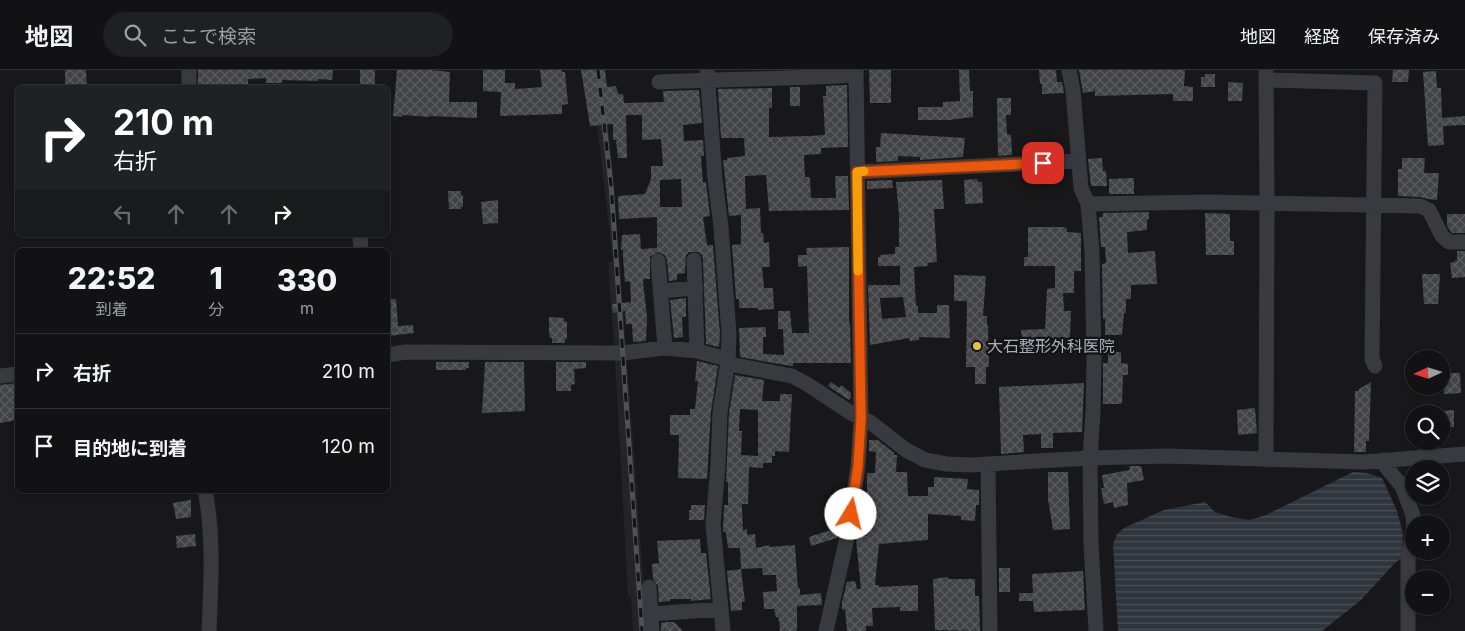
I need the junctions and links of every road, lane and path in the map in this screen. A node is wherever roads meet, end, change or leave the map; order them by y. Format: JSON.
{"nodes":[{"id":1,"x":189,"y":70,"type":"edge"},
{"id":2,"x":1068,"y":70,"type":"edge"},
{"id":3,"x":856,"y":72,"type":"edge"},
{"id":4,"x":708,"y":75,"type":"edge"},
{"id":5,"x":1266,"y":75,"type":"edge"},
{"id":6,"x":659,"y":82,"type":"dead end"},
{"id":7,"x":189,"y":85,"type":"edge"},
{"id":8,"x":1078,"y":161,"type":"junction"},
{"id":9,"x":857,"y":172,"type":"junction"},
{"id":10,"x":1088,"y":204,"type":"junction"},
{"id":11,"x":1267,"y":204,"type":"junction"},
{"id":12,"x":1375,"y":205,"type":"junction"},
{"id":13,"x":1465,"y":242,"type":"edge"},
{"id":14,"x":694,"y":260,"type":"dead end"},
{"id":15,"x":658,"y":261,"type":"dead end"},
{"id":16,"x":696,"y":288,"type":"junction"},
{"id":17,"x":660,"y":291,"type":"junction"},
{"id":18,"x":665,"y":348,"type":"junction"},
{"id":19,"x":697,"y":352,"type":"junction"},
{"id":20,"x":390,"y":355,"type":"edge"},
{"id":21,"x":728,"y":361,"type":"junction"},
{"id":22,"x":1375,"y":366,"type":"dead end"},
{"id":23,"x":15,"y":374,"type":"edge"},
{"id":24,"x":0,"y":376,"type":"edge"},
{"id":25,"x":861,"y":418,"type":"junction"},
{"id":26,"x":1465,"y":454,"type":"edge"},
{"id":27,"x":1090,"y":458,"type":"junction"},
{"id":28,"x":1266,"y":460,"type":"junction"},
{"id":29,"x":1384,"y":460,"type":"junction"},
{"id":30,"x":988,"y":464,"type":"junction"},
{"id":31,"x":206,"y":493,"type":"edge"},
{"id":32,"x":649,"y":587,"type":"dead end"},
{"id":33,"x":721,"y":609,"type":"junction"},
{"id":34,"x":651,"y":614,"type":"junction"},
{"id":35,"x":209,"y":631,"type":"edge"},
{"id":36,"x":652,"y":631,"type":"edge"},
{"id":37,"x":723,"y":631,"type":"edge"},
{"id":38,"x":826,"y":631,"type":"edge"},
{"id":39,"x":990,"y":631,"type":"edge"},
{"id":40,"x":1096,"y":631,"type":"edge"},
{"id":41,"x":1408,"y":631,"type":"edge"}],
"edges":[{"from":1,"to":7,"type":"street"},
{"from":2,"to":8,"type":"street"},
{"from":3,"to":4,"type":"street"},
{"from":3,"to":9,"type":"street"},
{"from":4,"to":6,"type":"street"},
{"from":4,"to":21,"type":"street"},
{"from":5,"to":11,"type":"street"},
{"from":5,"to":12,"type":"street"},
{"from":8,"to":9,"type":"street"},
{"from":8,"to":10,"type":"street"},
{"from":9,"to":25,"type":"street"},
{"from":10,"to":11,"type":"street"},
{"from":10,"to":27,"type":"street"},
{"from":11,"to":12,"type":"street"},
{"from":11,"to":28,"type":"street"},
{"from":12,"to":13,"type":"street"},
{"from":12,"to":22,"type":"street"},
{"from":14,"to":16,"type":"street"},
{"from":15,"to":17,"type":"street"},
{"from":16,"to":17,"type":"street"},
{"from":16,"to":19,"type":"street"},
{"from":17,"to":18,"type":"street"},
{"from":18,"to":19,"type":"street"},
{"from":18,"to":20,"type":"street"},
{"from":19,"to":21,"type":"street"},
{"from":21,"to":25,"type":"street"},
{"from":21,"to":33,"type":"street"},
{"from":23,"to":24,"type":"street"},
{"from":25,"to":30,"type":"street"},
{"from":25,"to":38,"type":"street"},
{"from":26,"to":29,"type":"street"},
{"from":27,"to":28,"type":"street"},
{"from":27,"to":30,"type":"street"},
{"from":27,"to":40,"type":"street"},
{"from":28,"to":29,"type":"street"},
{"from":29,"to":41,"type":"street"},
{"from":30,"to":39,"type":"street"},
{"from":31,"to":35,"type":"street"},
{"from":32,"to":34,"type":"street"},
{"from":33,"to":34,"type":"street"},
{"from":33,"to":37,"type":"street"},
{"from":34,"to":36,"type":"street"}]}
